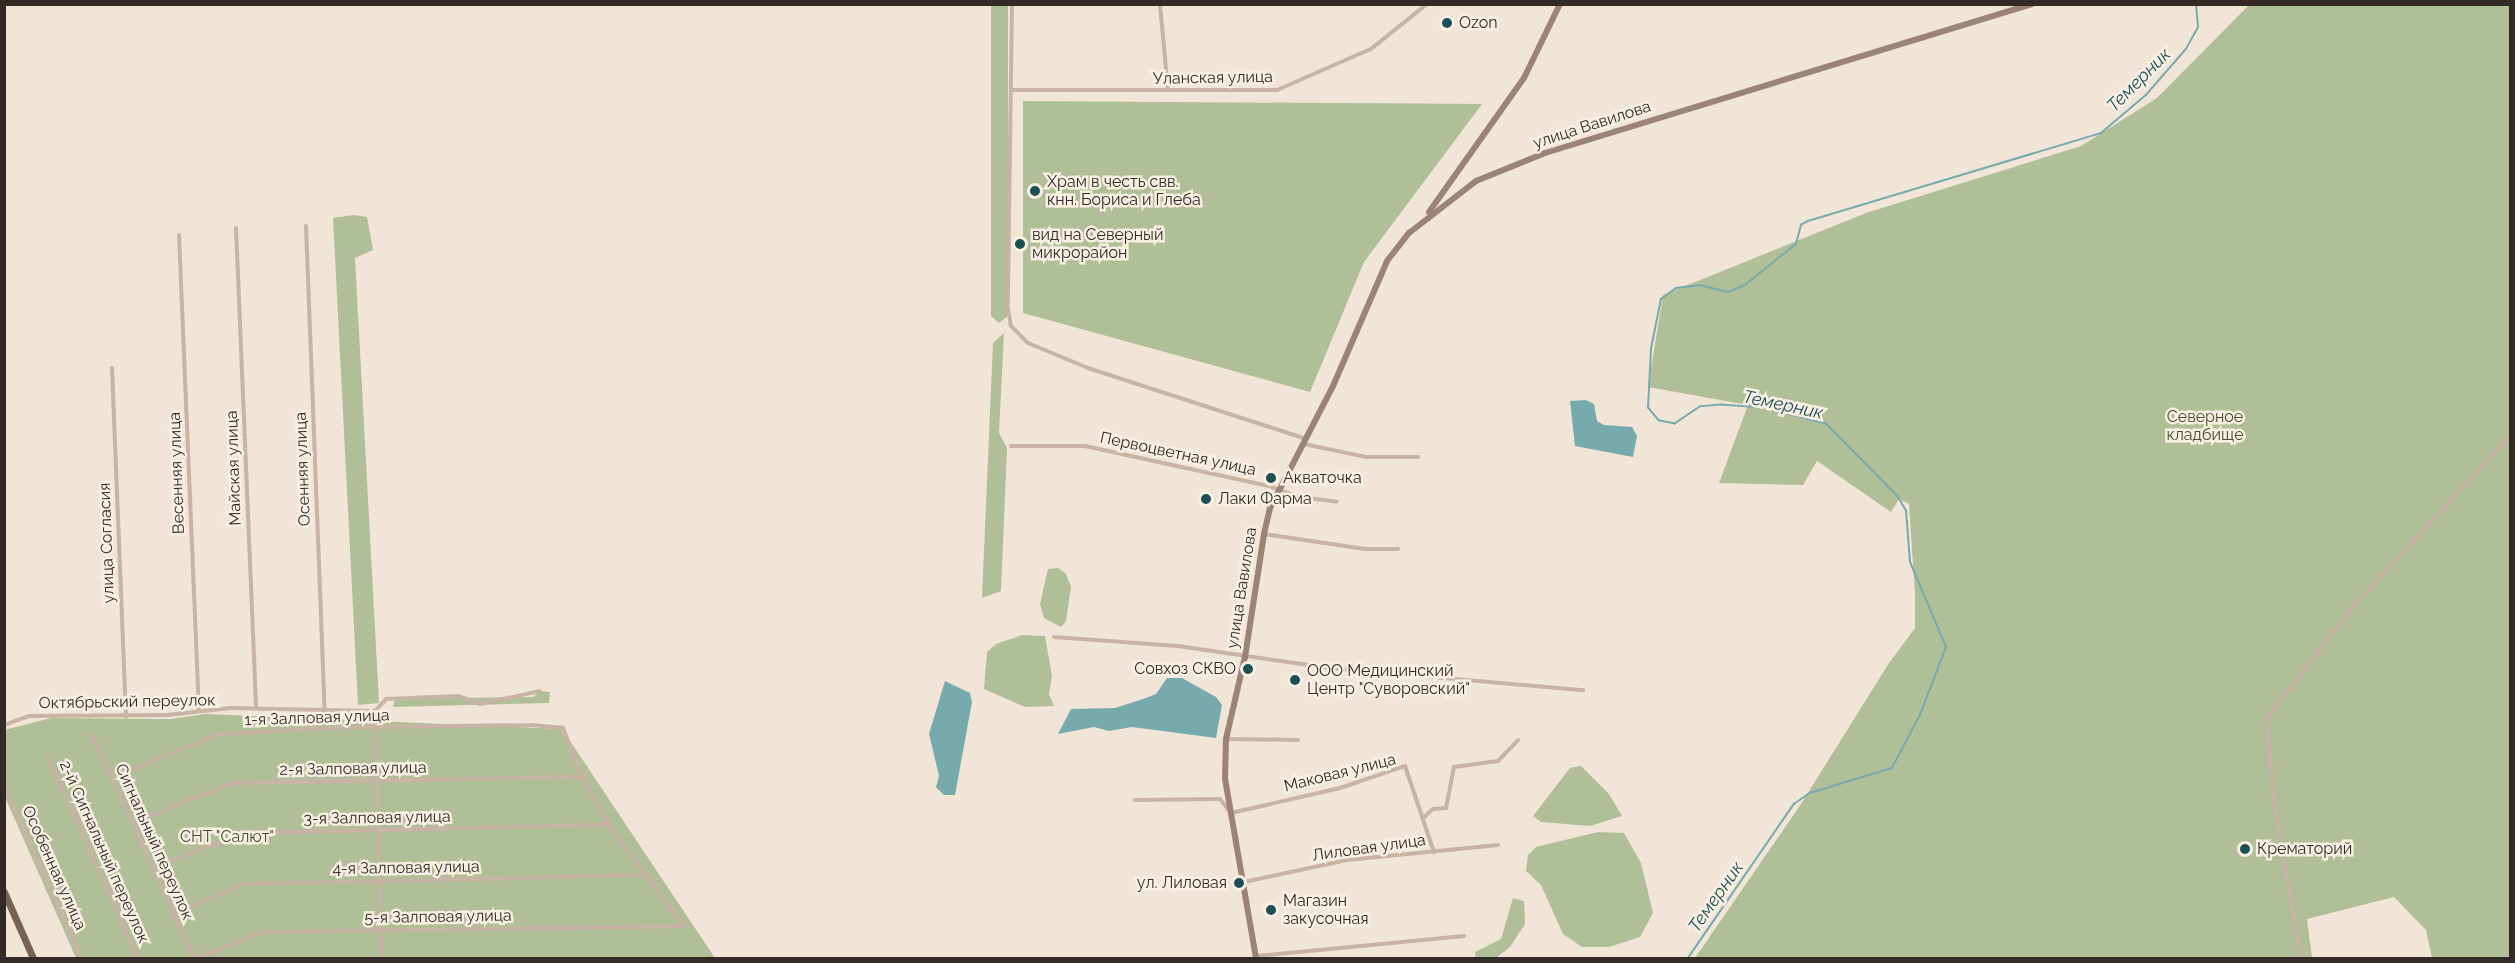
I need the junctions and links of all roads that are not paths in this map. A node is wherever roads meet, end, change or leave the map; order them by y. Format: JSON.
{"nodes":[{"id":1,"x":1012,"y":4,"type":"edge"},
{"id":2,"x":1160,"y":4,"type":"edge"},
{"id":3,"x":1427,"y":4,"type":"edge"},
{"id":4,"x":1560,"y":4,"type":"edge"},
{"id":5,"x":2032,"y":4,"type":"edge"},
{"id":6,"x":1012,"y":90,"type":"junction"},
{"id":7,"x":1168,"y":90,"type":"junction"},
{"id":8,"x":1421,"y":222,"type":"junction"},
{"id":9,"x":306,"y":226,"type":"dead end"},
{"id":10,"x":237,"y":228,"type":"dead end"},
{"id":11,"x":179,"y":234,"type":"dead end"},
{"id":12,"x":112,"y":368,"type":"dead end"},
{"id":13,"x":2511,"y":436,"type":"edge"},
{"id":14,"x":1304,"y":441,"type":"junction"},
{"id":15,"x":1011,"y":446,"type":"dead end"},
{"id":16,"x":1418,"y":457,"type":"dead end"},
{"id":17,"x":1278,"y":491,"type":"junction"},
{"id":18,"x":1337,"y":502,"type":"dead end"},
{"id":19,"x":1264,"y":534,"type":"junction"},
{"id":20,"x":1398,"y":549,"type":"dead end"},
{"id":21,"x":1054,"y":637,"type":"dead end"},
{"id":22,"x":1245,"y":657,"type":"junction"},
{"id":23,"x":1583,"y":690,"type":"dead end"},
{"id":24,"x":540,"y":691,"type":"dead end"},
{"id":25,"x":256,"y":708,"type":"junction"},
{"id":26,"x":199,"y":710,"type":"junction"},
{"id":27,"x":325,"y":711,"type":"junction"},
{"id":28,"x":375,"y":711,"type":"junction"},
{"id":29,"x":126,"y":717,"type":"junction"},
{"id":30,"x":4,"y":725,"type":"edge"},
{"id":31,"x":376,"y":727,"type":"junction"},
{"id":32,"x":92,"y":735,"type":"dead end"},
{"id":33,"x":1226,"y":739,"type":"junction"},
{"id":34,"x":1298,"y":740,"type":"dead end"},
{"id":35,"x":1518,"y":740,"type":"dead end"},
{"id":36,"x":47,"y":755,"type":"dead end"},
{"id":37,"x":582,"y":777,"type":"junction"},
{"id":38,"x":112,"y":778,"type":"junction"},
{"id":39,"x":377,"y":781,"type":"junction"},
{"id":40,"x":4,"y":786,"type":"edge"},
{"id":41,"x":1135,"y":800,"type":"dead end"},
{"id":42,"x":1231,"y":813,"type":"junction"},
{"id":43,"x":1423,"y":818,"type":"junction"},
{"id":44,"x":133,"y":823,"type":"junction"},
{"id":45,"x":609,"y":825,"type":"junction"},
{"id":46,"x":378,"y":830,"type":"junction"},
{"id":47,"x":1498,"y":845,"type":"dead end"},
{"id":48,"x":1434,"y":852,"type":"junction"},
{"id":49,"x":152,"y":868,"type":"junction"},
{"id":50,"x":647,"y":875,"type":"junction"},
{"id":51,"x":380,"y":880,"type":"junction"},
{"id":52,"x":1244,"y":882,"type":"junction"},
{"id":53,"x":5,"y":896,"type":"edge"},
{"id":54,"x":173,"y":915,"type":"junction"},
{"id":55,"x":382,"y":929,"type":"junction"},
{"id":56,"x":1464,"y":936,"type":"dead end"},
{"id":57,"x":1256,"y":957,"type":"edge"},
{"id":58,"x":33,"y":958,"type":"edge"},
{"id":59,"x":82,"y":958,"type":"edge"},
{"id":60,"x":138,"y":958,"type":"edge"},
{"id":61,"x":195,"y":958,"type":"edge"},
{"id":62,"x":382,"y":958,"type":"edge"},
{"id":63,"x":2301,"y":958,"type":"edge"}],
"edges":[{"from":1,"to":6,"type":"street"},
{"from":2,"to":7,"type":"street"},
{"from":3,"to":7,"type":"street","name":"Уланская улица"},
{"from":4,"to":8,"type":"street","name":"улица Вавилова"},
{"from":5,"to":8,"type":"street","name":"улица Вавилова"},
{"from":6,"to":7,"type":"street","name":"Уланская улица"},
{"from":6,"to":14,"type":"street"},
{"from":8,"to":14,"type":"street","name":"улица Вавилова"},
{"from":9,"to":27,"type":"street","name":"Осенняя улица"},
{"from":10,"to":25,"type":"street","name":"Майская улица"},
{"from":11,"to":26,"type":"street","name":"Весенняя улица"},
{"from":12,"to":29,"type":"street","name":"улица Согласия"},
{"from":13,"to":63,"type":"street"},
{"from":14,"to":16,"type":"street"},
{"from":14,"to":17,"type":"street","name":"улица Вавилова"},
{"from":15,"to":17,"type":"street","name":"Первоцветная улица"},
{"from":17,"to":18,"type":"street","name":"Первоцветная улица"},
{"from":17,"to":19,"type":"street","name":"улица Вавилова"},
{"from":19,"to":20,"type":"street"},
{"from":19,"to":22,"type":"street","name":"улица Вавилова"},
{"from":21,"to":22,"type":"street"},
{"from":22,"to":23,"type":"street"},
{"from":22,"to":33,"type":"street","name":"улица Вавилова"},
{"from":24,"to":28,"type":"street"},
{"from":25,"to":26,"type":"street","name":"Октябрьский переулок"},
{"from":25,"to":27,"type":"street","name":"Октябрьский переулок"},
{"from":26,"to":29,"type":"street","name":"Октябрьский переулок"},
{"from":27,"to":28,"type":"street","name":"Октябрьский переулок"},
{"from":28,"to":31,"type":"street"},
{"from":29,"to":30,"type":"street","name":"Октябрьский переулок"},
{"from":31,"to":37,"type":"street","name":"1-я Залповая улица"},
{"from":31,"to":38,"type":"street","name":"1-я Залповая улица"},
{"from":31,"to":39,"type":"street"},
{"from":32,"to":38,"type":"street","name":"Сигнальный переулок"},
{"from":33,"to":34,"type":"street"},
{"from":33,"to":42,"type":"street","name":"улица Вавилова"},
{"from":35,"to":43,"type":"street"},
{"from":36,"to":60,"type":"street","name":"2-й Сигнальный переулок"},
{"from":37,"to":39,"type":"street","name":"2-я Залповая улица"},
{"from":37,"to":45,"type":"street"},
{"from":38,"to":44,"type":"street","name":"Сигнальный переулок"},
{"from":39,"to":44,"type":"street","name":"2-я Залповая улица"},
{"from":39,"to":46,"type":"street"},
{"from":40,"to":59,"type":"street","name":"Особенная улица"},
{"from":41,"to":42,"type":"street"},
{"from":42,"to":43,"type":"street","name":"Маковая улица"},
{"from":42,"to":52,"type":"street","name":"улица Вавилова"},
{"from":43,"to":48,"type":"street","name":"Маковая улица"},
{"from":44,"to":49,"type":"street","name":"Сигнальный переулок"},
{"from":45,"to":46,"type":"street","name":"3-я Залповая улица"},
{"from":45,"to":50,"type":"street"},
{"from":46,"to":49,"type":"street","name":"3-я Залповая улица"},
{"from":46,"to":51,"type":"street"},
{"from":47,"to":48,"type":"street","name":"Лиловая улица"},
{"from":48,"to":52,"type":"street","name":"Лиловая улица"},
{"from":49,"to":54,"type":"street","name":"Сигнальный переулок"},
{"from":50,"to":51,"type":"street","name":"4-я Залповая улица"},
{"from":50,"to":55,"type":"street","name":"5-я Залповая улица"},
{"from":51,"to":54,"type":"street","name":"4-я Залповая улица"},
{"from":51,"to":55,"type":"street"},
{"from":52,"to":57,"type":"street","name":"улица Вавилова"},
{"from":53,"to":58,"type":"main road"},
{"from":54,"to":61,"type":"street","name":"Сигнальный переулок"},
{"from":55,"to":61,"type":"street","name":"5-я Залповая улица"},
{"from":55,"to":62,"type":"street"},
{"from":56,"to":57,"type":"street"}]}
